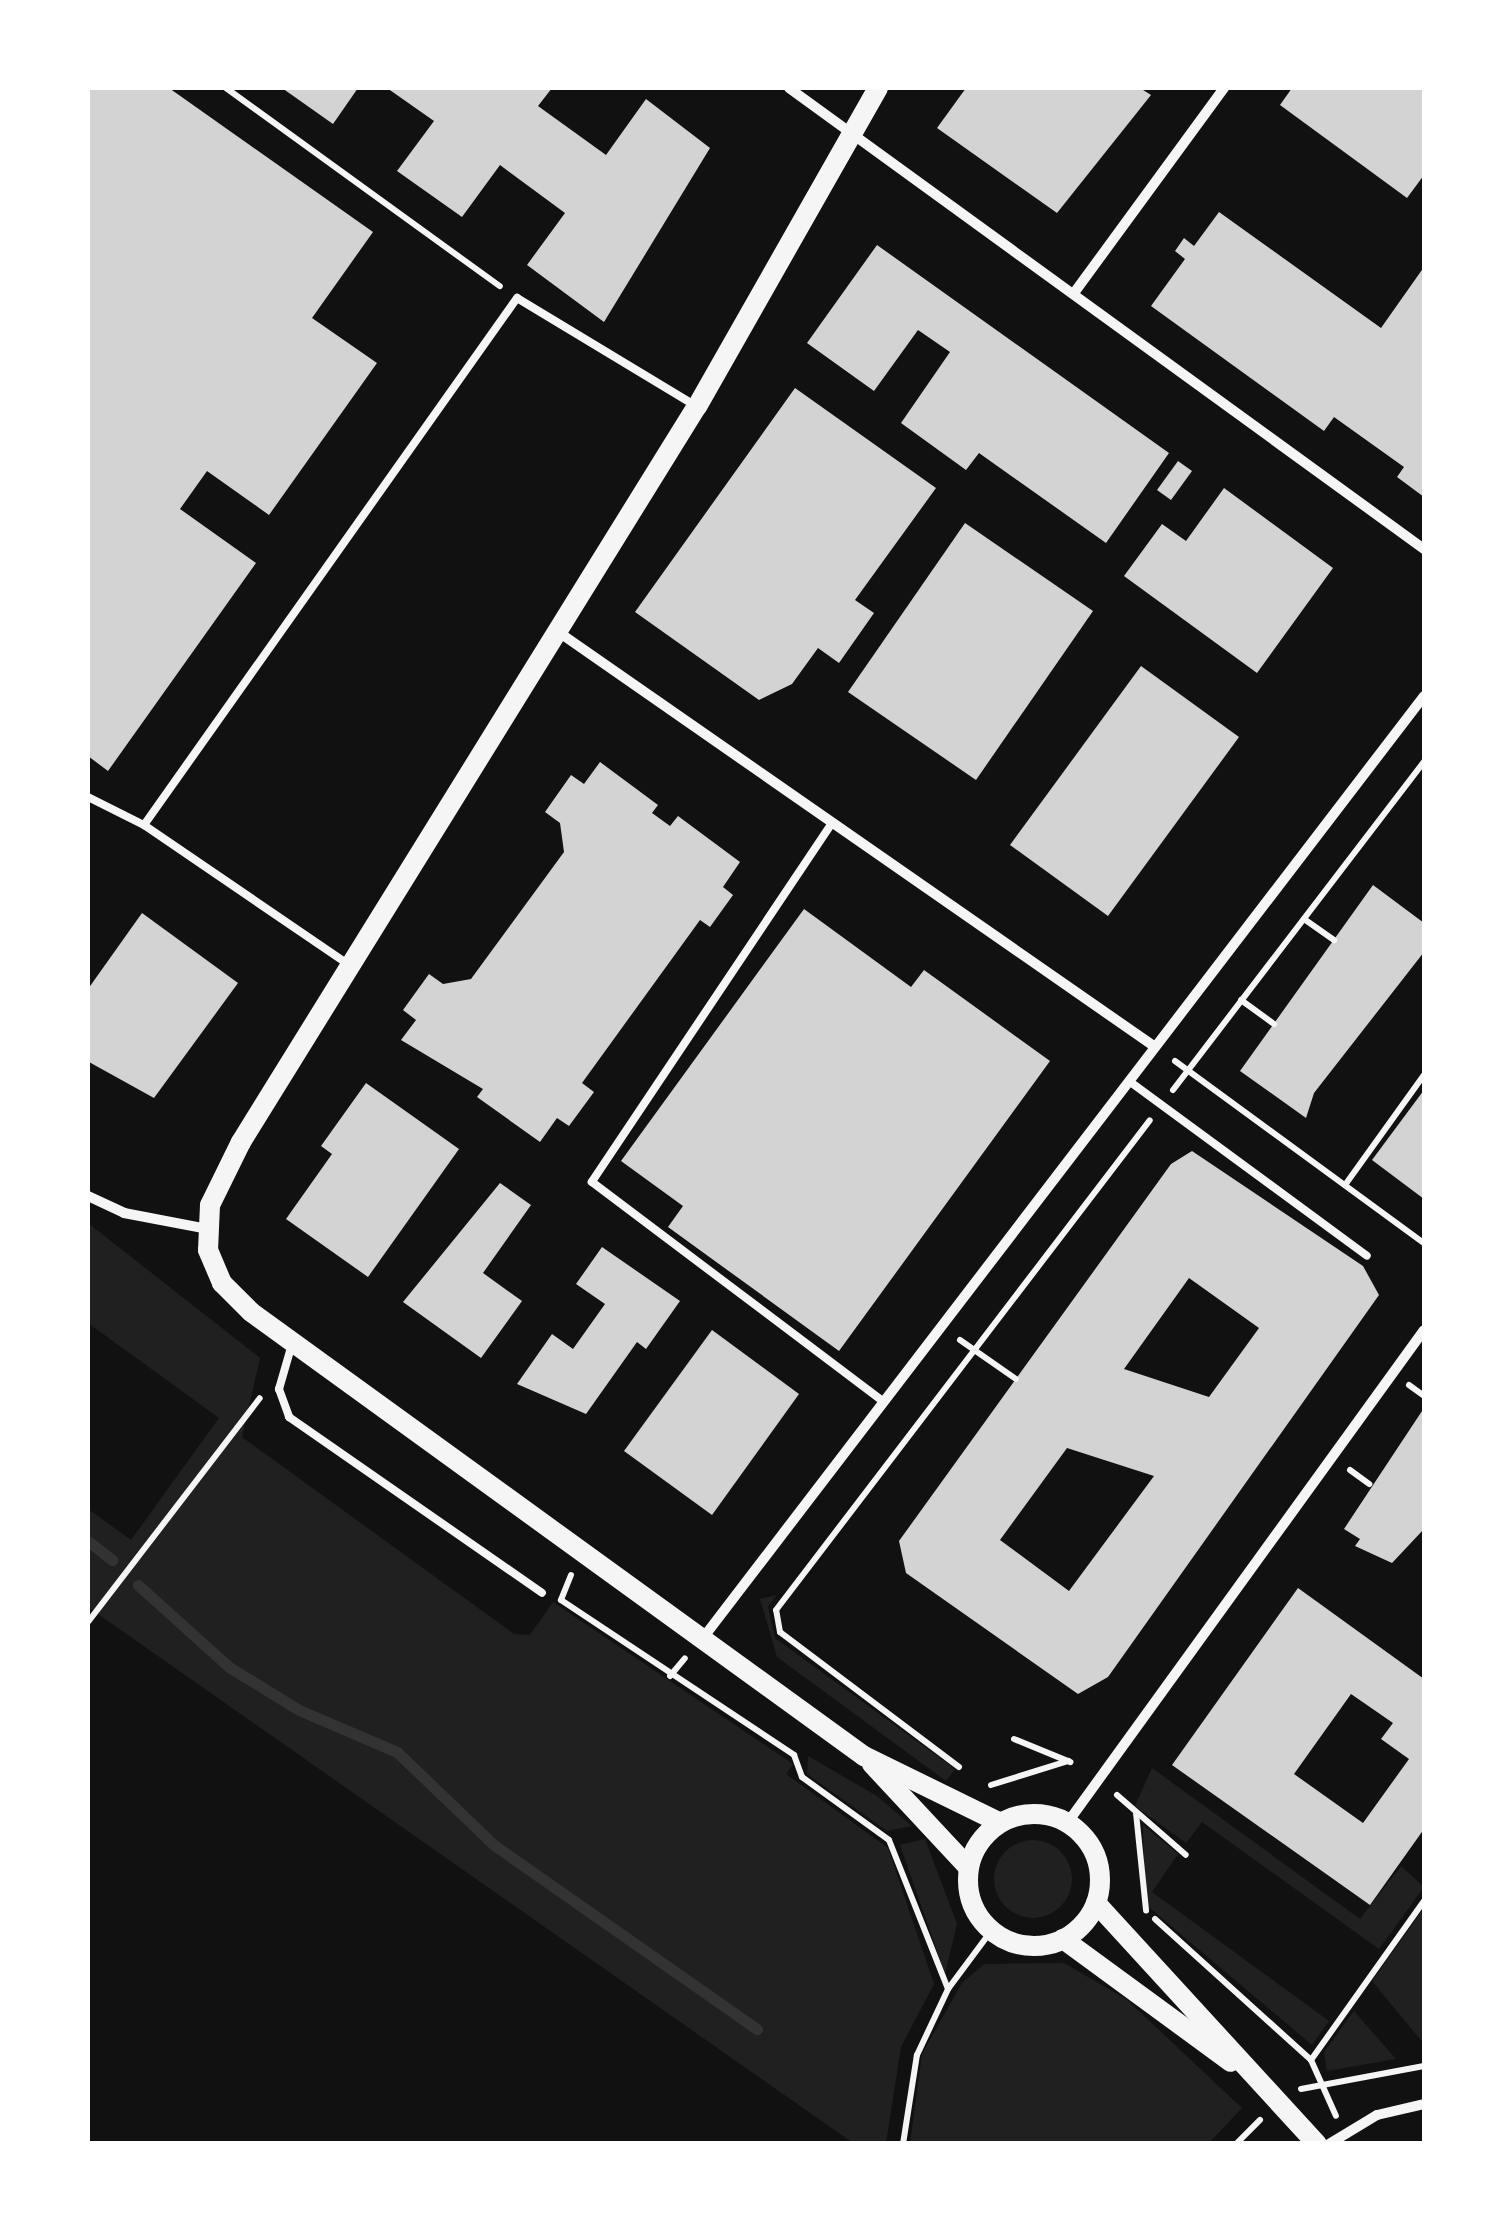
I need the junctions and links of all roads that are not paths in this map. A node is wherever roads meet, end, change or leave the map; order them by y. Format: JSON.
{"nodes":[{"id":1,"x":790,"y":88,"type":"edge"},
{"id":2,"x":878,"y":88,"type":"edge"},
{"id":3,"x":1224,"y":88,"type":"edge"},
{"id":4,"x":853,"y":134,"type":"junction"},
{"id":5,"x":1074,"y":293,"type":"junction"},
{"id":6,"x":697,"y":406,"type":"junction"},
{"id":7,"x":1424,"y":549,"type":"edge"},
{"id":8,"x":557,"y":631,"type":"junction"},
{"id":9,"x":1424,"y":696,"type":"edge"},
{"id":10,"x":88,"y":797,"type":"edge"},
{"id":11,"x":832,"y":823,"type":"junction"},
{"id":12,"x":144,"y":825,"type":"junction"},
{"id":13,"x":349,"y":965,"type":"junction"},
{"id":14,"x":1155,"y":1047,"type":"junction"},
{"id":15,"x":1129,"y":1081,"type":"junction"},
{"id":16,"x":88,"y":1196,"type":"edge"},
{"id":17,"x":208,"y":1228,"type":"junction"},
{"id":18,"x":1367,"y":1256,"type":"dead end"},
{"id":19,"x":1424,"y":1330,"type":"edge"},
{"id":20,"x":292,"y":1342,"type":"junction"},
{"id":21,"x":884,"y":1402,"type":"junction"},
{"id":22,"x":542,"y":1593,"type":"dead end"},
{"id":23,"x":703,"y":1638,"type":"junction"},
{"id":24,"x":864,"y":1756,"type":"junction"},
{"id":25,"x":999,"y":1822,"type":"junction"},
{"id":26,"x":1068,"y":1822,"type":"junction"},
{"id":27,"x":968,"y":1867,"type":"junction"},
{"id":28,"x":1096,"y":1903,"type":"junction"},
{"id":29,"x":1063,"y":1939,"type":"junction"},
{"id":30,"x":1242,"y":2069,"type":"junction"},
{"id":31,"x":1424,"y":2104,"type":"edge"},
{"id":32,"x":1316,"y":2144,"type":"edge"},
{"id":33,"x":1329,"y":2144,"type":"edge"}],
"edges":[{"from":1,"to":4,"type":"street"},
{"from":2,"to":4,"type":"main road"},
{"from":3,"to":5,"type":"street"},
{"from":4,"to":5,"type":"street"},
{"from":4,"to":6,"type":"main road"},
{"from":5,"to":7,"type":"street"},
{"from":6,"to":8,"type":"main road"},
{"from":6,"to":12,"type":"lane"},
{"from":8,"to":11,"type":"street"},
{"from":8,"to":13,"type":"main road"},
{"from":9,"to":14,"type":"street"},
{"from":10,"to":12,"type":"lane"},
{"from":11,"to":14,"type":"street"},
{"from":11,"to":21,"type":"lane"},
{"from":12,"to":13,"type":"lane"},
{"from":13,"to":17,"type":"main road"},
{"from":14,"to":15,"type":"street"},
{"from":15,"to":18,"type":"lane"},
{"from":15,"to":21,"type":"street"},
{"from":16,"to":17,"type":"street"},
{"from":17,"to":20,"type":"main road"},
{"from":19,"to":26,"type":"street"},
{"from":20,"to":22,"type":"lane"},
{"from":20,"to":23,"type":"main road"},
{"from":21,"to":23,"type":"street"},
{"from":23,"to":24,"type":"main road"},
{"from":24,"to":25,"type":"main road"},
{"from":24,"to":27,"type":"main road"},
{"from":25,"to":26,"type":"main road"},
{"from":25,"to":27,"type":"main road"},
{"from":26,"to":28,"type":"main road"},
{"from":27,"to":29,"type":"main road"},
{"from":28,"to":29,"type":"main road"},
{"from":28,"to":30,"type":"main road"},
{"from":29,"to":30,"type":"main road"},
{"from":30,"to":32,"type":"main road"},
{"from":31,"to":33,"type":"street"}]}
